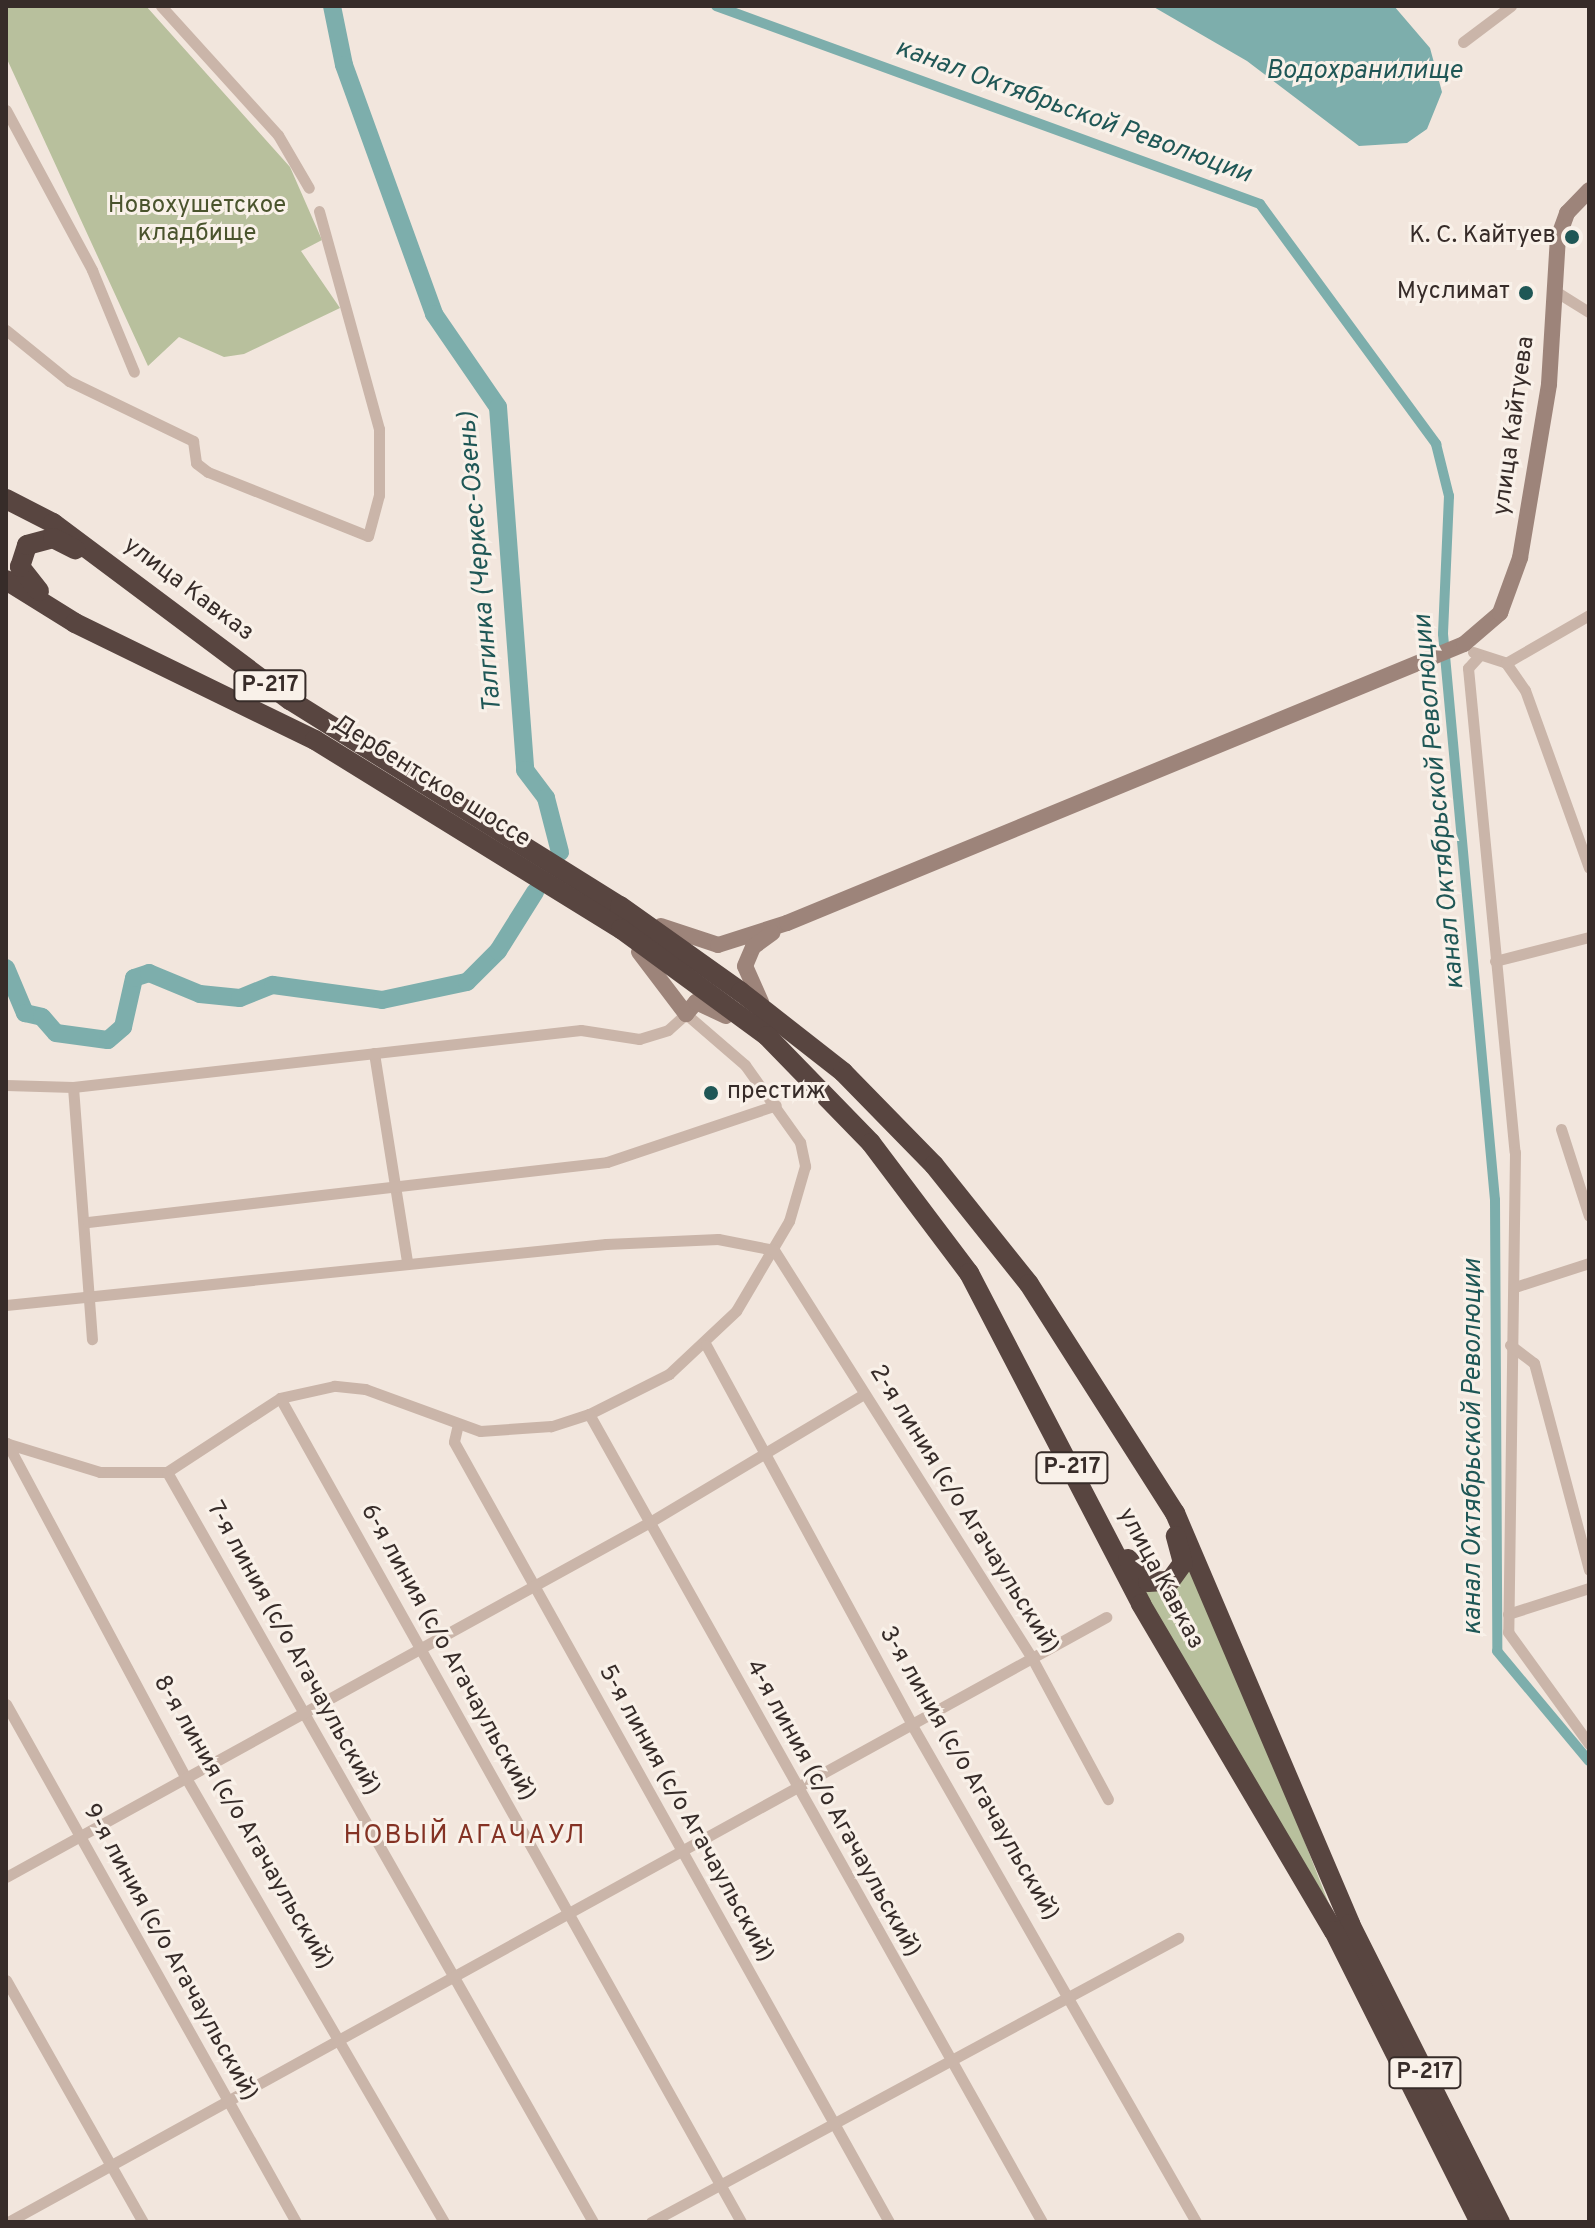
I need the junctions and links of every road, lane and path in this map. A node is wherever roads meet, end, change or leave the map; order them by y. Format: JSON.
{"nodes":[{"id":1,"x":161,"y":6,"type":"edge"},
{"id":2,"x":1511,"y":6,"type":"edge"},
{"id":3,"x":1463,"y":42,"type":"dead end"},
{"id":4,"x":6,"y":110,"type":"edge"},
{"id":5,"x":309,"y":188,"type":"dead end"},
{"id":6,"x":1589,"y":190,"type":"edge"},
{"id":7,"x":319,"y":211,"type":"dead end"},
{"id":8,"x":1555,"y":291,"type":"junction"},
{"id":9,"x":1589,"y":312,"type":"edge"},
{"id":10,"x":6,"y":330,"type":"edge"},
{"id":11,"x":134,"y":372,"type":"dead end"},
{"id":12,"x":6,"y":499,"type":"edge"},
{"id":13,"x":6,"y":580,"type":"edge"},
{"id":14,"x":138,"y":584,"type":"junction"},
{"id":15,"x":1589,"y":615,"type":"edge"},
{"id":16,"x":114,"y":639,"type":"junction"},
{"id":17,"x":1450,"y":648,"type":"junction"},
{"id":18,"x":1478,"y":657,"type":"junction"},
{"id":19,"x":1506,"y":663,"type":"junction"},
{"id":20,"x":1589,"y":868,"type":"edge"},
{"id":21,"x":583,"y":906,"type":"junction"},
{"id":22,"x":620,"y":906,"type":"junction"},
{"id":23,"x":787,"y":923,"type":"junction"},
{"id":24,"x":1589,"y":937,"type":"edge"},
{"id":25,"x":1495,"y":961,"type":"junction"},
{"id":26,"x":692,"y":979,"type":"joint"},
{"id":27,"x":686,"y":1014,"type":"junction"},
{"id":28,"x":773,"y":1030,"type":"junction"},
{"id":29,"x":374,"y":1053,"type":"junction"},
{"id":30,"x":6,"y":1085,"type":"edge"},
{"id":31,"x":73,"y":1087,"type":"junction"},
{"id":32,"x":776,"y":1105,"type":"junction"},
{"id":33,"x":1561,"y":1129,"type":"dead end"},
{"id":34,"x":393,"y":1185,"type":"junction"},
{"id":35,"x":1589,"y":1216,"type":"edge"},
{"id":36,"x":88,"y":1222,"type":"junction"},
{"id":37,"x":774,"y":1250,"type":"junction"},
{"id":38,"x":407,"y":1261,"type":"junction"},
{"id":39,"x":1589,"y":1263,"type":"edge"},
{"id":40,"x":1515,"y":1287,"type":"junction"},
{"id":41,"x":91,"y":1294,"type":"junction"},
{"id":42,"x":6,"y":1305,"type":"edge"},
{"id":43,"x":92,"y":1339,"type":"dead end"},
{"id":44,"x":706,"y":1345,"type":"junction"},
{"id":45,"x":1510,"y":1345,"type":"junction"},
{"id":46,"x":864,"y":1394,"type":"junction"},
{"id":47,"x":280,"y":1398,"type":"junction"},
{"id":48,"x":589,"y":1414,"type":"junction"},
{"id":49,"x":458,"y":1424,"type":"junction"},
{"id":50,"x":1128,"y":1437,"type":"junction"},
{"id":51,"x":6,"y":1443,"type":"edge"},
{"id":52,"x":765,"y":1452,"type":"junction"},
{"id":53,"x":1068,"y":1460,"type":"junction"},
{"id":54,"x":167,"y":1472,"type":"junction"},
{"id":55,"x":650,"y":1522,"type":"junction"},
{"id":56,"x":1589,"y":1570,"type":"edge"},
{"id":57,"x":534,"y":1586,"type":"junction"},
{"id":58,"x":1589,"y":1588,"type":"edge"},
{"id":59,"x":1508,"y":1614,"type":"junction"},
{"id":60,"x":1106,"y":1617,"type":"dead end"},
{"id":61,"x":421,"y":1651,"type":"junction"},
{"id":62,"x":1033,"y":1660,"type":"junction"},
{"id":63,"x":6,"y":1704,"type":"edge"},
{"id":64,"x":304,"y":1715,"type":"junction"},
{"id":65,"x":913,"y":1727,"type":"junction"},
{"id":66,"x":1589,"y":1744,"type":"edge"},
{"id":67,"x":186,"y":1778,"type":"junction"},
{"id":68,"x":797,"y":1794,"type":"junction"},
{"id":69,"x":1108,"y":1799,"type":"dead end"},
{"id":70,"x":77,"y":1837,"type":"junction"},
{"id":71,"x":683,"y":1856,"type":"junction"},
{"id":72,"x":6,"y":1877,"type":"edge"},
{"id":73,"x":568,"y":1918,"type":"junction"},
{"id":74,"x":1178,"y":1938,"type":"dead end"},
{"id":75,"x":6,"y":1980,"type":"edge"},
{"id":76,"x":455,"y":1981,"type":"junction"},
{"id":77,"x":1069,"y":1995,"type":"junction"},
{"id":78,"x":344,"y":2041,"type":"junction"},
{"id":79,"x":948,"y":2061,"type":"junction"},
{"id":80,"x":229,"y":2104,"type":"junction"},
{"id":81,"x":833,"y":2122,"type":"junction"},
{"id":82,"x":112,"y":2166,"type":"junction"},
{"id":83,"x":719,"y":2185,"type":"junction"},
{"id":84,"x":1467,"y":2197,"type":"junction"},
{"id":85,"x":8,"y":2222,"type":"edge"},
{"id":86,"x":143,"y":2222,"type":"edge"},
{"id":87,"x":296,"y":2222,"type":"edge"},
{"id":88,"x":444,"y":2222,"type":"edge"},
{"id":89,"x":593,"y":2222,"type":"edge"},
{"id":90,"x":651,"y":2222,"type":"edge"},
{"id":91,"x":741,"y":2222,"type":"edge"},
{"id":92,"x":889,"y":2222,"type":"edge"},
{"id":93,"x":1042,"y":2222,"type":"edge"},
{"id":94,"x":1196,"y":2222,"type":"edge"},
{"id":95,"x":1472,"y":2222,"type":"edge"},
{"id":96,"x":1480,"y":2222,"type":"edge"},
{"id":97,"x":1500,"y":2222,"type":"edge"}],
"edges":[{"from":1,"to":5,"type":"street"},
{"from":2,"to":3,"type":"street"},
{"from":4,"to":11,"type":"street"},
{"from":6,"to":8,"type":"main road","name":"улица Кайтуева"},
{"from":7,"to":10,"type":"street"},
{"from":8,"to":9,"type":"street"},
{"from":8,"to":17,"type":"main road","name":"улица Кайтуева"},
{"from":12,"to":14,"type":"highway","name":"улица Кавказ","number":"Р-217"},
{"from":13,"to":16,"type":"highway","name":"Дербентское шоссе"},
{"from":14,"to":16,"type":"highway"},
{"from":14,"to":22,"type":"highway","name":"улица Кавказ","number":"Р-217"},
{"from":15,"to":19,"type":"street"},
{"from":16,"to":21,"type":"highway","name":"Дербентское шоссе"},
{"from":17,"to":18,"type":"street"},
{"from":17,"to":23,"type":"main road","name":"улица Кайтуева"},
{"from":18,"to":19,"type":"street"},
{"from":18,"to":25,"type":"street"},
{"from":19,"to":20,"type":"street"},
{"from":21,"to":26,"type":"highway","name":"Дербентское шоссе"},
{"from":21,"to":27,"type":"main road"},
{"from":22,"to":23,"type":"main road"},
{"from":22,"to":28,"type":"highway","name":"улица Кавказ"},
{"from":23,"to":28,"type":"main road"},
{"from":24,"to":25,"type":"street"},
{"from":25,"to":40,"type":"street"},
{"from":26,"to":28,"type":"highway","name":"улица Кавказ","number":"Р-217"},
{"from":27,"to":28,"type":"main road"},
{"from":27,"to":29,"type":"street"},
{"from":27,"to":32,"type":"street"},
{"from":28,"to":50,"type":"highway"},
{"from":28,"to":53,"type":"highway","name":"улица Кавказ","number":"Р-217"},
{"from":29,"to":31,"type":"street"},
{"from":29,"to":34,"type":"street"},
{"from":30,"to":31,"type":"street"},
{"from":31,"to":36,"type":"street"},
{"from":32,"to":34,"type":"street"},
{"from":32,"to":37,"type":"street"},
{"from":33,"to":35,"type":"street"},
{"from":34,"to":36,"type":"street"},
{"from":34,"to":38,"type":"street"},
{"from":36,"to":41,"type":"street"},
{"from":37,"to":38,"type":"street"},
{"from":37,"to":44,"type":"street"},
{"from":37,"to":46,"type":"street","name":"2-я линия (с/о Агачаульский)"},
{"from":38,"to":41,"type":"street"},
{"from":39,"to":40,"type":"street"},
{"from":40,"to":45,"type":"street"},
{"from":41,"to":42,"type":"street"},
{"from":41,"to":43,"type":"street"},
{"from":44,"to":48,"type":"street"},
{"from":44,"to":52,"type":"street","name":"3-я линия (с/о Агачаульский)"},
{"from":45,"to":56,"type":"street"},
{"from":45,"to":59,"type":"street"},
{"from":46,"to":52,"type":"street"},
{"from":46,"to":62,"type":"street","name":"2-я линия (с/о Агачаульский)"},
{"from":47,"to":49,"type":"street"},
{"from":47,"to":54,"type":"street"},
{"from":47,"to":61,"type":"street","name":"6-я линия (с/о Агачаульский)"},
{"from":48,"to":49,"type":"street"},
{"from":48,"to":55,"type":"street","name":"4-я линия (с/о Агачаульский)"},
{"from":49,"to":57,"type":"street","name":"5-я линия (с/о Агачаульский)"},
{"from":50,"to":53,"type":"highway"},
{"from":50,"to":97,"type":"highway","number":"Р-217"},
{"from":51,"to":54,"type":"street"},
{"from":51,"to":67,"type":"street","name":"8-я линия (с/о Агачаульский)"},
{"from":52,"to":55,"type":"street"},
{"from":52,"to":65,"type":"street","name":"3-я линия (с/о Агачаульский)"},
{"from":53,"to":84,"type":"highway","name":"улица Кавказ","number":"Р-217"},
{"from":54,"to":64,"type":"street","name":"7-я линия (с/о Агачаульский)"},
{"from":55,"to":57,"type":"street"},
{"from":55,"to":68,"type":"street","name":"4-я линия (с/о Агачаульский)"},
{"from":57,"to":61,"type":"street"},
{"from":57,"to":71,"type":"street","name":"5-я линия (с/о Агачаульский)"},
{"from":58,"to":59,"type":"street"},
{"from":59,"to":66,"type":"street"},
{"from":60,"to":62,"type":"street"},
{"from":61,"to":64,"type":"street"},
{"from":61,"to":73,"type":"street","name":"6-я линия (с/о Агачаульский)"},
{"from":62,"to":65,"type":"street"},
{"from":62,"to":69,"type":"street","name":"2-я линия (с/о Агачаульский)"},
{"from":63,"to":70,"type":"street","name":"9-я линия (с/о Агачаульский)"},
{"from":64,"to":67,"type":"street"},
{"from":64,"to":76,"type":"street","name":"7-я линия (с/о Агачаульский)"},
{"from":65,"to":68,"type":"street"},
{"from":65,"to":77,"type":"street","name":"3-я линия (с/о Агачаульский)"},
{"from":67,"to":70,"type":"street"},
{"from":67,"to":78,"type":"street","name":"8-я линия (с/о Агачаульский)"},
{"from":68,"to":71,"type":"street"},
{"from":68,"to":79,"type":"street","name":"4-я линия (с/о Агачаульский)"},
{"from":70,"to":72,"type":"street"},
{"from":70,"to":80,"type":"street","name":"9-я линия (с/о Агачаульский)"},
{"from":71,"to":73,"type":"street"},
{"from":71,"to":81,"type":"street","name":"5-я линия (с/о Агачаульский)"},
{"from":73,"to":76,"type":"street"},
{"from":73,"to":83,"type":"street","name":"6-я линия (с/о Агачаульский)"},
{"from":74,"to":77,"type":"street"},
{"from":75,"to":82,"type":"street"},
{"from":76,"to":78,"type":"street"},
{"from":76,"to":89,"type":"street","name":"7-я линия (с/о Агачаульский)"},
{"from":77,"to":79,"type":"street"},
{"from":77,"to":94,"type":"street","name":"3-я линия (с/о Агачаульский)"},
{"from":78,"to":80,"type":"street"},
{"from":78,"to":88,"type":"street","name":"8-я линия (с/о Агачаульский)"},
{"from":79,"to":81,"type":"street"},
{"from":79,"to":93,"type":"street","name":"4-я линия (с/о Агачаульский)"},
{"from":80,"to":82,"type":"street"},
{"from":80,"to":87,"type":"street","name":"9-я линия (с/о Агачаульский)"},
{"from":81,"to":83,"type":"street"},
{"from":81,"to":92,"type":"street","name":"5-я линия (с/о Агачаульский)"},
{"from":82,"to":85,"type":"street"},
{"from":82,"to":86,"type":"street"},
{"from":83,"to":90,"type":"street"},
{"from":83,"to":91,"type":"street","name":"6-я линия (с/о Агачаульский)"},
{"from":84,"to":95,"type":"main road"},
{"from":84,"to":96,"type":"highway","name":"улица Кавказ","number":"Р-217"}]}
